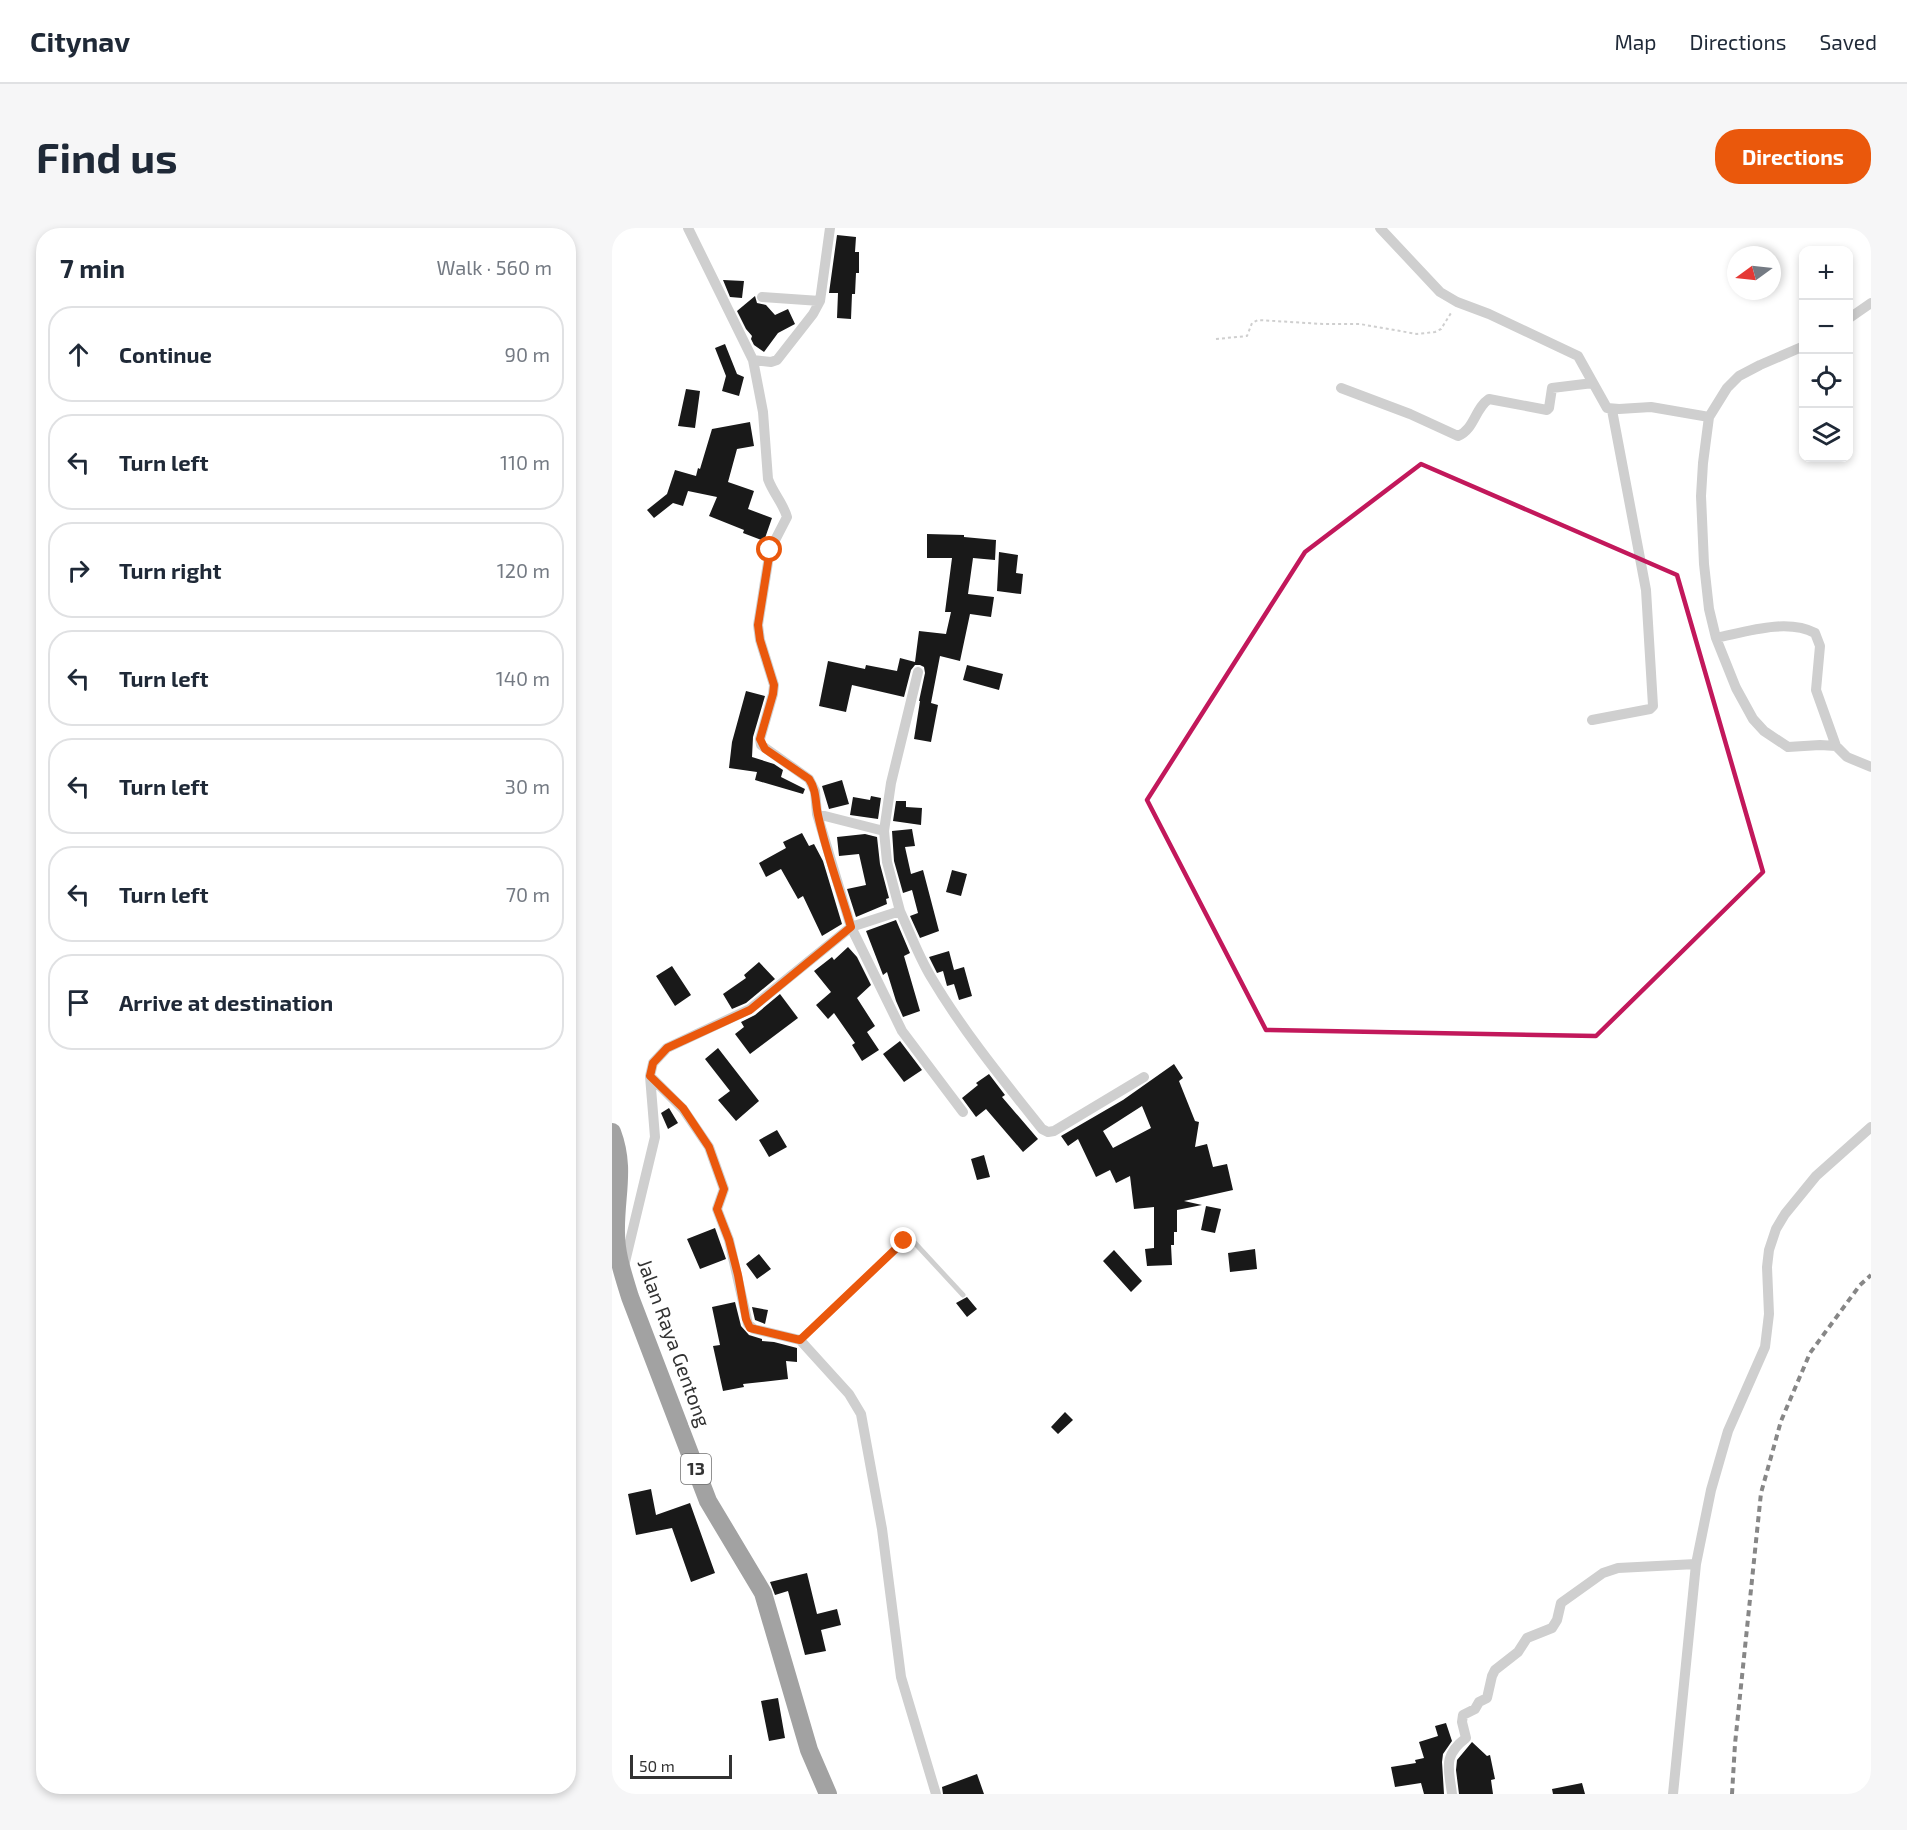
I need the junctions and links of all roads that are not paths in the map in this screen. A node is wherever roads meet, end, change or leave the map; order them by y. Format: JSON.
{"nodes":[{"id":1,"x":688,"y":228,"type":"edge"},
{"id":2,"x":830,"y":228,"type":"edge"},
{"id":3,"x":1380,"y":228,"type":"edge"},
{"id":4,"x":762,"y":297,"type":"dead end"},
{"id":5,"x":819,"y":301,"type":"junction"},
{"id":6,"x":1871,"y":303,"type":"edge"},
{"id":7,"x":1853,"y":316,"type":"edge"},
{"id":8,"x":1799,"y":348,"type":"edge"},
{"id":9,"x":753,"y":360,"type":"junction"},
{"id":10,"x":1593,"y":382,"type":"junction"},
{"id":11,"x":1341,"y":388,"type":"dead end"},
{"id":12,"x":1612,"y":410,"type":"junction"},
{"id":13,"x":1709,"y":417,"type":"junction"},
{"id":14,"x":1716,"y":638,"type":"junction"},
{"id":15,"x":918,"y":672,"type":"dead end"},
{"id":16,"x":1592,"y":720,"type":"dead end"},
{"id":17,"x":1836,"y":746,"type":"junction"},
{"id":18,"x":1871,"y":766,"type":"edge"},
{"id":19,"x":817,"y":814,"type":"junction"},
{"id":20,"x":884,"y":831,"type":"junction"},
{"id":21,"x":900,"y":911,"type":"junction"},
{"id":22,"x":851,"y":927,"type":"junction"},
{"id":23,"x":650,"y":1076,"type":"junction"},
{"id":24,"x":1144,"y":1077,"type":"dead end"},
{"id":25,"x":963,"y":1112,"type":"dead end"},
{"id":26,"x":1871,"y":1127,"type":"edge"},
{"id":27,"x":612,"y":1132,"type":"edge"},
{"id":28,"x":622,"y":1272,"type":"junction"},
{"id":29,"x":963,"y":1295,"type":"dead end"},
{"id":30,"x":800,"y":1340,"type":"junction"},
{"id":31,"x":1696,"y":1564,"type":"junction"},
{"id":32,"x":828,"y":1794,"type":"edge"},
{"id":33,"x":936,"y":1794,"type":"edge"},
{"id":34,"x":1452,"y":1794,"type":"edge"},
{"id":35,"x":1673,"y":1794,"type":"edge"}],
"edges":[{"from":1,"to":9,"type":"street"},
{"from":2,"to":5,"type":"street"},
{"from":3,"to":10,"type":"street"},
{"from":4,"to":5,"type":"street"},
{"from":5,"to":9,"type":"street"},
{"from":6,"to":7,"type":"street"},
{"from":8,"to":13,"type":"street"},
{"from":9,"to":19,"type":"street"},
{"from":10,"to":11,"type":"street"},
{"from":10,"to":12,"type":"street"},
{"from":12,"to":13,"type":"street"},
{"from":12,"to":16,"type":"street"},
{"from":13,"to":14,"type":"street"},
{"from":14,"to":17,"type":"street"},
{"from":14,"to":17,"type":"street"},
{"from":15,"to":20,"type":"street"},
{"from":17,"to":18,"type":"street"},
{"from":19,"to":20,"type":"street"},
{"from":19,"to":22,"type":"street"},
{"from":20,"to":21,"type":"street"},
{"from":21,"to":22,"type":"street"},
{"from":21,"to":24,"type":"street"},
{"from":22,"to":23,"type":"street"},
{"from":22,"to":25,"type":"street"},
{"from":23,"to":28,"type":"street"},
{"from":23,"to":30,"type":"street"},
{"from":26,"to":31,"type":"street"},
{"from":27,"to":28,"type":"highway","name":"Jalan Raya Gentong","number":"13"},
{"from":28,"to":32,"type":"highway","name":"Jalan Raya Gentong","number":"13"},
{"from":29,"to":30,"type":"lane"},
{"from":30,"to":33,"type":"street"},
{"from":31,"to":34,"type":"street"},
{"from":31,"to":35,"type":"street"}]}
